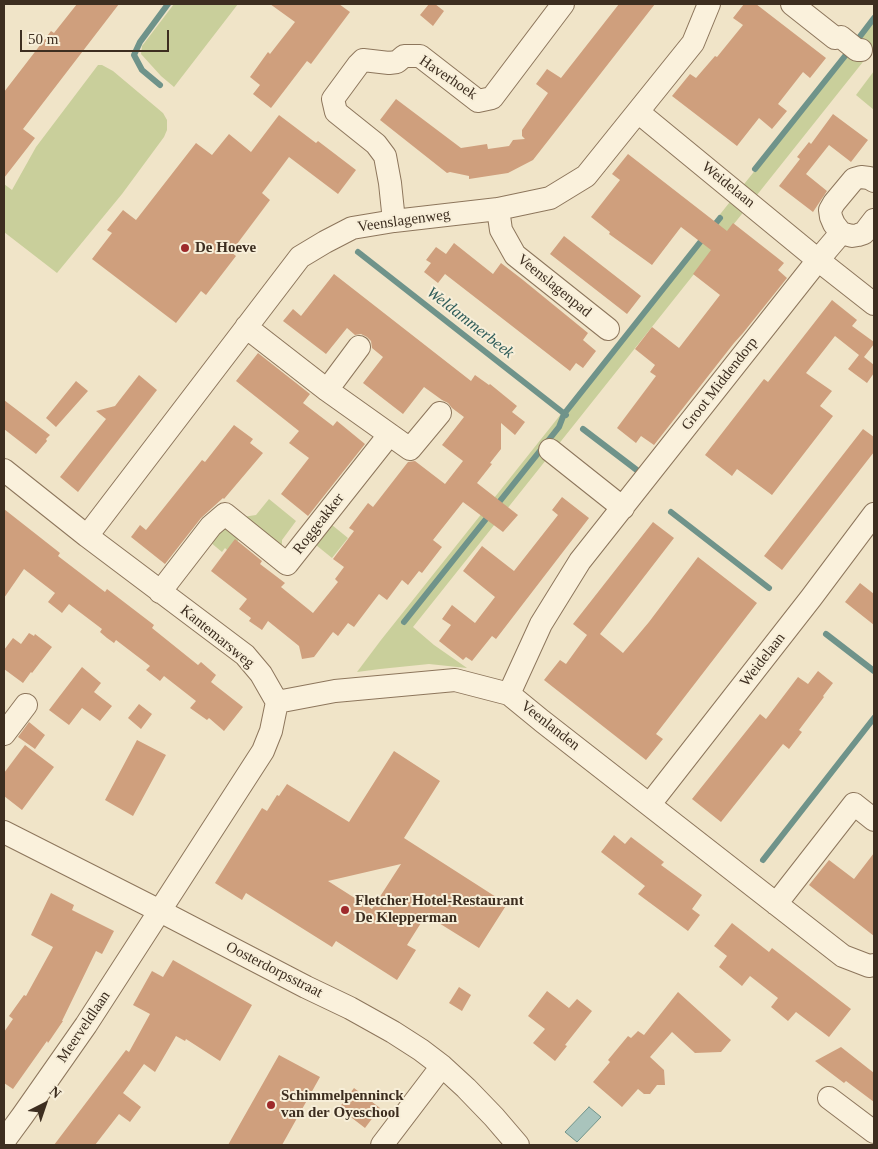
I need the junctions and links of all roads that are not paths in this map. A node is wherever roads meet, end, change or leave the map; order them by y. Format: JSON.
{"nodes":[{"id":1,"x":563,"y":4,"type":"edge"},
{"id":2,"x":709,"y":4,"type":"edge"},
{"id":3,"x":792,"y":4,"type":"edge"},
{"id":4,"x":861,"y":50,"type":"dead end"},
{"id":5,"x":638,"y":112,"type":"junction"},
{"id":6,"x":874,"y":181,"type":"edge"},
{"id":7,"x":498,"y":209,"type":"junction"},
{"id":8,"x":874,"y":220,"type":"edge"},
{"id":9,"x":394,"y":221,"type":"junction"},
{"id":10,"x":841,"y":233,"type":"junction"},
{"id":11,"x":818,"y":260,"type":"junction"},
{"id":12,"x":874,"y":304,"type":"edge"},
{"id":13,"x":246,"y":326,"type":"junction"},
{"id":14,"x":608,"y":330,"type":"dead end"},
{"id":15,"x":359,"y":347,"type":"dead end"},
{"id":16,"x":326,"y":390,"type":"junction"},
{"id":17,"x":440,"y":413,"type":"dead end"},
{"id":18,"x":389,"y":435,"type":"junction"},
{"id":19,"x":550,"y":450,"type":"dead end"},
{"id":20,"x":4,"y":470,"type":"edge"},
{"id":21,"x":622,"y":508,"type":"junction"},
{"id":22,"x":874,"y":514,"type":"edge"},
{"id":23,"x":87,"y":536,"type":"junction"},
{"id":24,"x":160,"y":592,"type":"junction"},
{"id":25,"x":509,"y":694,"type":"junction"},
{"id":26,"x":276,"y":702,"type":"junction"},
{"id":27,"x":26,"y":705,"type":"dead end"},
{"id":28,"x":4,"y":734,"type":"edge"},
{"id":29,"x":650,"y":804,"type":"junction"},
{"id":30,"x":874,"y":820,"type":"edge"},
{"id":31,"x":4,"y":832,"type":"edge"},
{"id":32,"x":776,"y":904,"type":"junction"},
{"id":33,"x":160,"y":911,"type":"junction"},
{"id":34,"x":874,"y":966,"type":"edge"},
{"id":35,"x":442,"y":1066,"type":"junction"},
{"id":36,"x":829,"y":1098,"type":"dead end"},
{"id":37,"x":874,"y":1132,"type":"edge"},
{"id":38,"x":4,"y":1140,"type":"edge"},
{"id":39,"x":382,"y":1145,"type":"edge"},
{"id":40,"x":518,"y":1145,"type":"edge"}],
"edges":[{"from":1,"to":9,"type":"street","name":"Haverhoek"},
{"from":2,"to":5,"type":"street","name":"Veenslagenweg"},
{"from":3,"to":4,"type":"street"},
{"from":5,"to":7,"type":"street","name":"Veenslagenweg"},
{"from":5,"to":11,"type":"street","name":"Weidelaan"},
{"from":6,"to":10,"type":"street"},
{"from":7,"to":9,"type":"street","name":"Veenslagenweg"},
{"from":7,"to":14,"type":"street","name":"Veenslagenpad"},
{"from":8,"to":10,"type":"street"},
{"from":9,"to":13,"type":"street","name":"Veenslagenweg"},
{"from":10,"to":11,"type":"street"},
{"from":11,"to":12,"type":"street","name":"Weidelaan"},
{"from":11,"to":21,"type":"street","name":"Groot Middendorp"},
{"from":13,"to":16,"type":"street"},
{"from":13,"to":23,"type":"street","name":"Veenslagenweg"},
{"from":15,"to":16,"type":"street"},
{"from":16,"to":18,"type":"street"},
{"from":17,"to":18,"type":"street"},
{"from":18,"to":24,"type":"street","name":"Roggeakker"},
{"from":19,"to":21,"type":"street"},
{"from":20,"to":23,"type":"street","name":"Kantemarsweg"},
{"from":21,"to":25,"type":"street","name":"Groot Middendorp"},
{"from":22,"to":29,"type":"street","name":"Weidelaan"},
{"from":23,"to":24,"type":"street","name":"Kantemarsweg"},
{"from":24,"to":26,"type":"street","name":"Kantemarsweg"},
{"from":25,"to":26,"type":"street","name":"Veenlanden"},
{"from":25,"to":29,"type":"street","name":"Veenlanden"},
{"from":26,"to":33,"type":"street"},
{"from":27,"to":28,"type":"street"},
{"from":29,"to":32,"type":"street","name":"Veenlanden"},
{"from":30,"to":32,"type":"street"},
{"from":31,"to":33,"type":"street","name":"Oosterdorpsstraat"},
{"from":32,"to":34,"type":"street","name":"Veenlanden"},
{"from":33,"to":35,"type":"street","name":"Oosterdorpsstraat"},
{"from":33,"to":38,"type":"street","name":"Meerveldlaan"},
{"from":35,"to":39,"type":"street"},
{"from":35,"to":40,"type":"street","name":"Oosterdorpsstraat"},
{"from":36,"to":37,"type":"street"}]}
